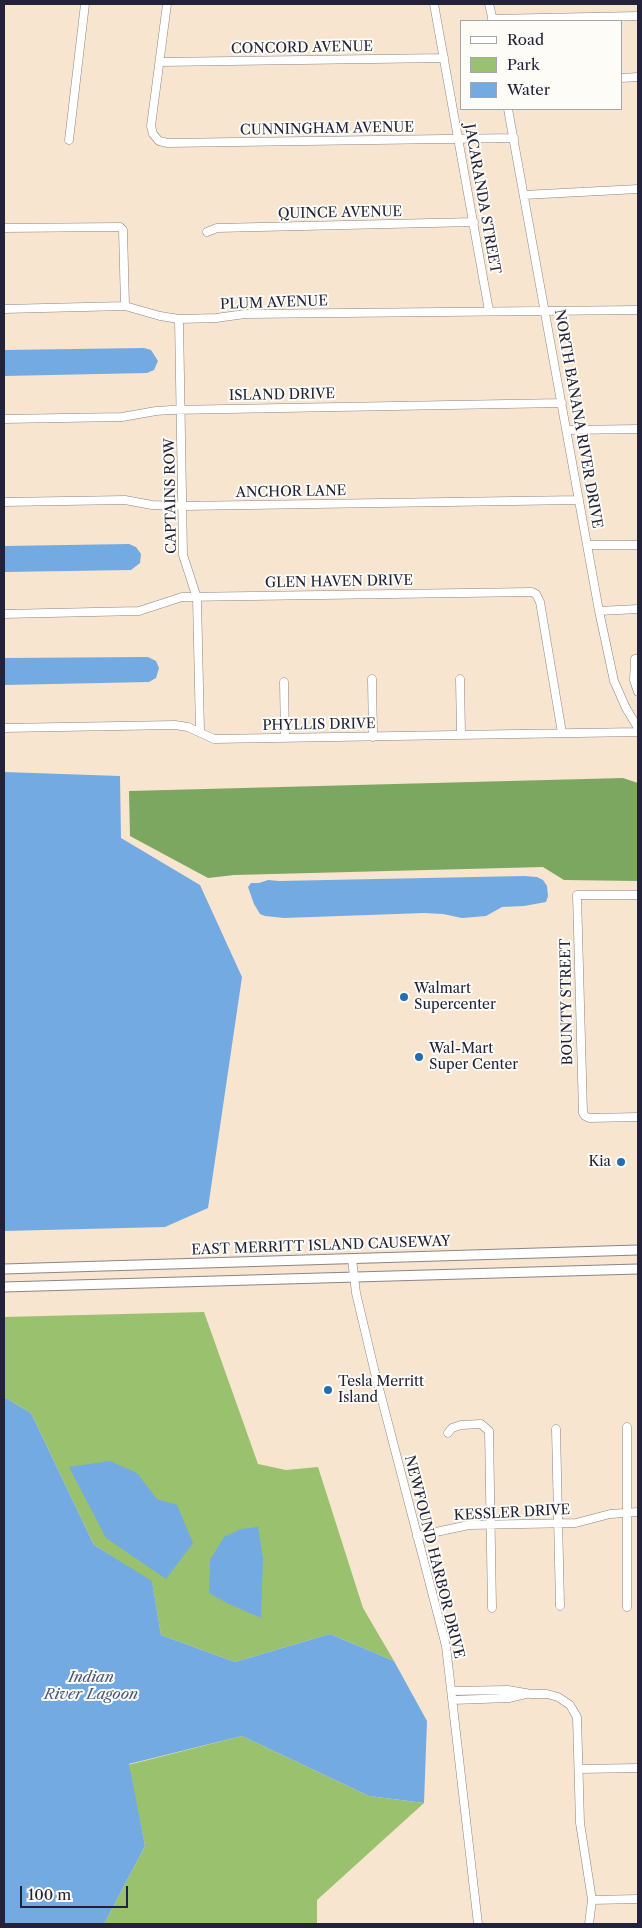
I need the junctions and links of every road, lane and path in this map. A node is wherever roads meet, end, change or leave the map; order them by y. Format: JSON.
{"nodes":[{"id":1,"x":85,"y":4,"type":"edge"},
{"id":2,"x":167,"y":4,"type":"edge"},
{"id":3,"x":434,"y":4,"type":"edge"},
{"id":4,"x":490,"y":4,"type":"edge"},
{"id":5,"x":638,"y":16,"type":"edge"},
{"id":6,"x":493,"y":20,"type":"edge"},
{"id":7,"x":444,"y":58,"type":"junction"},
{"id":8,"x":160,"y":62,"type":"junction"},
{"id":9,"x":638,"y":77,"type":"edge"},
{"id":10,"x":622,"y":78,"type":"edge"},
{"id":11,"x":508,"y":110,"type":"edge"},
{"id":12,"x":514,"y":138,"type":"junction"},
{"id":13,"x":459,"y":139,"type":"junction"},
{"id":14,"x":69,"y":140,"type":"dead end"},
{"id":15,"x":638,"y":189,"type":"edge"},
{"id":16,"x":524,"y":195,"type":"junction"},
{"id":17,"x":474,"y":222,"type":"junction"},
{"id":18,"x":4,"y":228,"type":"edge"},
{"id":19,"x":207,"y":232,"type":"dead end"},
{"id":20,"x":125,"y":306,"type":"junction"},
{"id":21,"x":4,"y":309,"type":"edge"},
{"id":22,"x":638,"y":310,"type":"edge"},
{"id":23,"x":490,"y":311,"type":"junction"},
{"id":24,"x":546,"y":312,"type":"junction"},
{"id":25,"x":180,"y":319,"type":"junction"},
{"id":26,"x":562,"y":403,"type":"junction"},
{"id":27,"x":182,"y":410,"type":"junction"},
{"id":28,"x":4,"y":419,"type":"edge"},
{"id":29,"x":638,"y":429,"type":"edge"},
{"id":30,"x":567,"y":430,"type":"junction"},
{"id":31,"x":579,"y":500,"type":"junction"},
{"id":32,"x":4,"y":502,"type":"edge"},
{"id":33,"x":184,"y":506,"type":"junction"},
{"id":34,"x":588,"y":545,"type":"junction"},
{"id":35,"x":638,"y":545,"type":"edge"},
{"id":36,"x":197,"y":598,"type":"junction"},
{"id":37,"x":638,"y":610,"type":"edge"},
{"id":38,"x":599,"y":611,"type":"junction"},
{"id":39,"x":4,"y":614,"type":"edge"},
{"id":40,"x":638,"y":659,"type":"edge"},
{"id":41,"x":372,"y":679,"type":"dead end"},
{"id":42,"x":460,"y":679,"type":"dead end"},
{"id":43,"x":284,"y":682,"type":"dead end"},
{"id":44,"x":638,"y":692,"type":"edge"},
{"id":45,"x":4,"y":728,"type":"edge"},
{"id":46,"x":638,"y":728,"type":"edge"},
{"id":47,"x":200,"y":732,"type":"junction"},
{"id":48,"x":638,"y":732,"type":"edge"},
{"id":49,"x":562,"y":733,"type":"junction"},
{"id":50,"x":462,"y":735,"type":"junction"},
{"id":51,"x":373,"y":737,"type":"junction"},
{"id":52,"x":285,"y":738,"type":"junction"},
{"id":53,"x":638,"y":895,"type":"edge"},
{"id":54,"x":638,"y":1117,"type":"edge"},
{"id":55,"x":638,"y":1250,"type":"edge"},
{"id":56,"x":352,"y":1259,"type":"junction"},
{"id":57,"x":4,"y":1269,"type":"edge"},
{"id":58,"x":638,"y":1269,"type":"edge"},
{"id":59,"x":354,"y":1277,"type":"junction"},
{"id":60,"x":4,"y":1287,"type":"edge"},
{"id":61,"x":627,"y":1427,"type":"dead end"},
{"id":62,"x":556,"y":1429,"type":"dead end"},
{"id":63,"x":448,"y":1433,"type":"dead end"},
{"id":64,"x":626,"y":1512,"type":"junction"},
{"id":65,"x":638,"y":1512,"type":"edge"},
{"id":66,"x":558,"y":1524,"type":"junction"},
{"id":67,"x":490,"y":1525,"type":"junction"},
{"id":68,"x":417,"y":1536,"type":"junction"},
{"id":69,"x":560,"y":1606,"type":"dead end"},
{"id":70,"x":628,"y":1607,"type":"dead end"},
{"id":71,"x":492,"y":1608,"type":"dead end"},
{"id":72,"x":452,"y":1691,"type":"junction"},
{"id":73,"x":531,"y":1694,"type":"junction"},
{"id":74,"x":453,"y":1700,"type":"junction"},
{"id":75,"x":579,"y":1768,"type":"junction"},
{"id":76,"x":638,"y":1768,"type":"edge"},
{"id":77,"x":638,"y":1899,"type":"edge"},
{"id":78,"x":592,"y":1900,"type":"junction"},
{"id":79,"x":478,"y":1924,"type":"edge"},
{"id":80,"x":589,"y":1924,"type":"edge"}],
"edges":[{"from":1,"to":14,"type":"street"},
{"from":2,"to":8,"type":"street"},
{"from":3,"to":7,"type":"street","name":"JACARANDA STREET"},
{"from":4,"to":6,"type":"street"},
{"from":5,"to":6,"type":"street"},
{"from":7,"to":8,"type":"street","name":"CONCORD AVENUE"},
{"from":7,"to":13,"type":"street","name":"JACARANDA STREET"},
{"from":8,"to":13,"type":"street","name":"CUNNINGHAM AVENUE"},
{"from":9,"to":10,"type":"street"},
{"from":11,"to":12,"type":"street","name":"NORTH BANANA RIVER DRIVE"},
{"from":12,"to":13,"type":"street","name":"CUNNINGHAM AVENUE"},
{"from":12,"to":16,"type":"street","name":"NORTH BANANA RIVER DRIVE"},
{"from":13,"to":17,"type":"street","name":"JACARANDA STREET"},
{"from":15,"to":16,"type":"street"},
{"from":16,"to":24,"type":"street","name":"NORTH BANANA RIVER DRIVE"},
{"from":17,"to":19,"type":"street","name":"QUINCE AVENUE"},
{"from":17,"to":23,"type":"street","name":"JACARANDA STREET"},
{"from":18,"to":20,"type":"street"},
{"from":20,"to":21,"type":"street","name":"PLUM AVENUE"},
{"from":20,"to":25,"type":"street","name":"PLUM AVENUE"},
{"from":22,"to":24,"type":"street","name":"PLUM AVENUE"},
{"from":23,"to":24,"type":"street","name":"PLUM AVENUE"},
{"from":23,"to":25,"type":"street","name":"PLUM AVENUE"},
{"from":24,"to":26,"type":"street","name":"NORTH BANANA RIVER DRIVE"},
{"from":25,"to":27,"type":"street","name":"CAPTAINS ROW"},
{"from":26,"to":27,"type":"street","name":"ISLAND DRIVE"},
{"from":26,"to":30,"type":"street","name":"NORTH BANANA RIVER DRIVE"},
{"from":27,"to":28,"type":"street","name":"ISLAND DRIVE"},
{"from":27,"to":33,"type":"street","name":"CAPTAINS ROW"},
{"from":29,"to":30,"type":"street"},
{"from":30,"to":31,"type":"street","name":"NORTH BANANA RIVER DRIVE"},
{"from":31,"to":33,"type":"street","name":"ANCHOR LANE"},
{"from":31,"to":34,"type":"street","name":"NORTH BANANA RIVER DRIVE"},
{"from":32,"to":33,"type":"street","name":"ANCHOR LANE"},
{"from":33,"to":36,"type":"street","name":"CAPTAINS ROW"},
{"from":34,"to":35,"type":"street"},
{"from":34,"to":38,"type":"street","name":"NORTH BANANA RIVER DRIVE"},
{"from":36,"to":39,"type":"street","name":"GLEN HAVEN DRIVE"},
{"from":36,"to":47,"type":"street","name":"CAPTAINS ROW"},
{"from":36,"to":49,"type":"street","name":"GLEN HAVEN DRIVE"},
{"from":37,"to":38,"type":"street"},
{"from":38,"to":46,"type":"street","name":"NORTH BANANA RIVER DRIVE"},
{"from":40,"to":44,"type":"street"},
{"from":41,"to":51,"type":"street"},
{"from":42,"to":50,"type":"street"},
{"from":43,"to":52,"type":"street"},
{"from":45,"to":47,"type":"street","name":"PHYLLIS DRIVE"},
{"from":47,"to":52,"type":"street","name":"PHYLLIS DRIVE"},
{"from":48,"to":49,"type":"street","name":"PHYLLIS DRIVE"},
{"from":49,"to":50,"type":"street","name":"PHYLLIS DRIVE"},
{"from":50,"to":51,"type":"street","name":"PHYLLIS DRIVE"},
{"from":51,"to":52,"type":"street","name":"PHYLLIS DRIVE"},
{"from":53,"to":54,"type":"street","name":"BOUNTY STREET"},
{"from":55,"to":56,"type":"main road","name":"EAST MERRITT ISLAND CAUSEWAY"},
{"from":56,"to":57,"type":"main road","name":"EAST MERRITT ISLAND CAUSEWAY"},
{"from":56,"to":59,"type":"street","name":"NEWFOUND HARBOR DRIVE"},
{"from":58,"to":59,"type":"main road"},
{"from":59,"to":60,"type":"main road"},
{"from":59,"to":68,"type":"street","name":"NEWFOUND HARBOR DRIVE"},
{"from":61,"to":64,"type":"street"},
{"from":62,"to":66,"type":"street"},
{"from":63,"to":67,"type":"street"},
{"from":64,"to":65,"type":"street","name":"KESSLER DRIVE"},
{"from":64,"to":66,"type":"street","name":"KESSLER DRIVE"},
{"from":64,"to":70,"type":"street"},
{"from":66,"to":67,"type":"street","name":"KESSLER DRIVE"},
{"from":66,"to":69,"type":"street"},
{"from":67,"to":68,"type":"street","name":"KESSLER DRIVE"},
{"from":67,"to":71,"type":"street"},
{"from":68,"to":72,"type":"street","name":"NEWFOUND HARBOR DRIVE"},
{"from":72,"to":73,"type":"street"},
{"from":72,"to":74,"type":"street","name":"NEWFOUND HARBOR DRIVE"},
{"from":73,"to":74,"type":"street"},
{"from":73,"to":75,"type":"street"},
{"from":74,"to":79,"type":"street","name":"NEWFOUND HARBOR DRIVE"},
{"from":75,"to":76,"type":"street"},
{"from":75,"to":78,"type":"street"},
{"from":77,"to":78,"type":"street"},
{"from":78,"to":80,"type":"street"}]}
